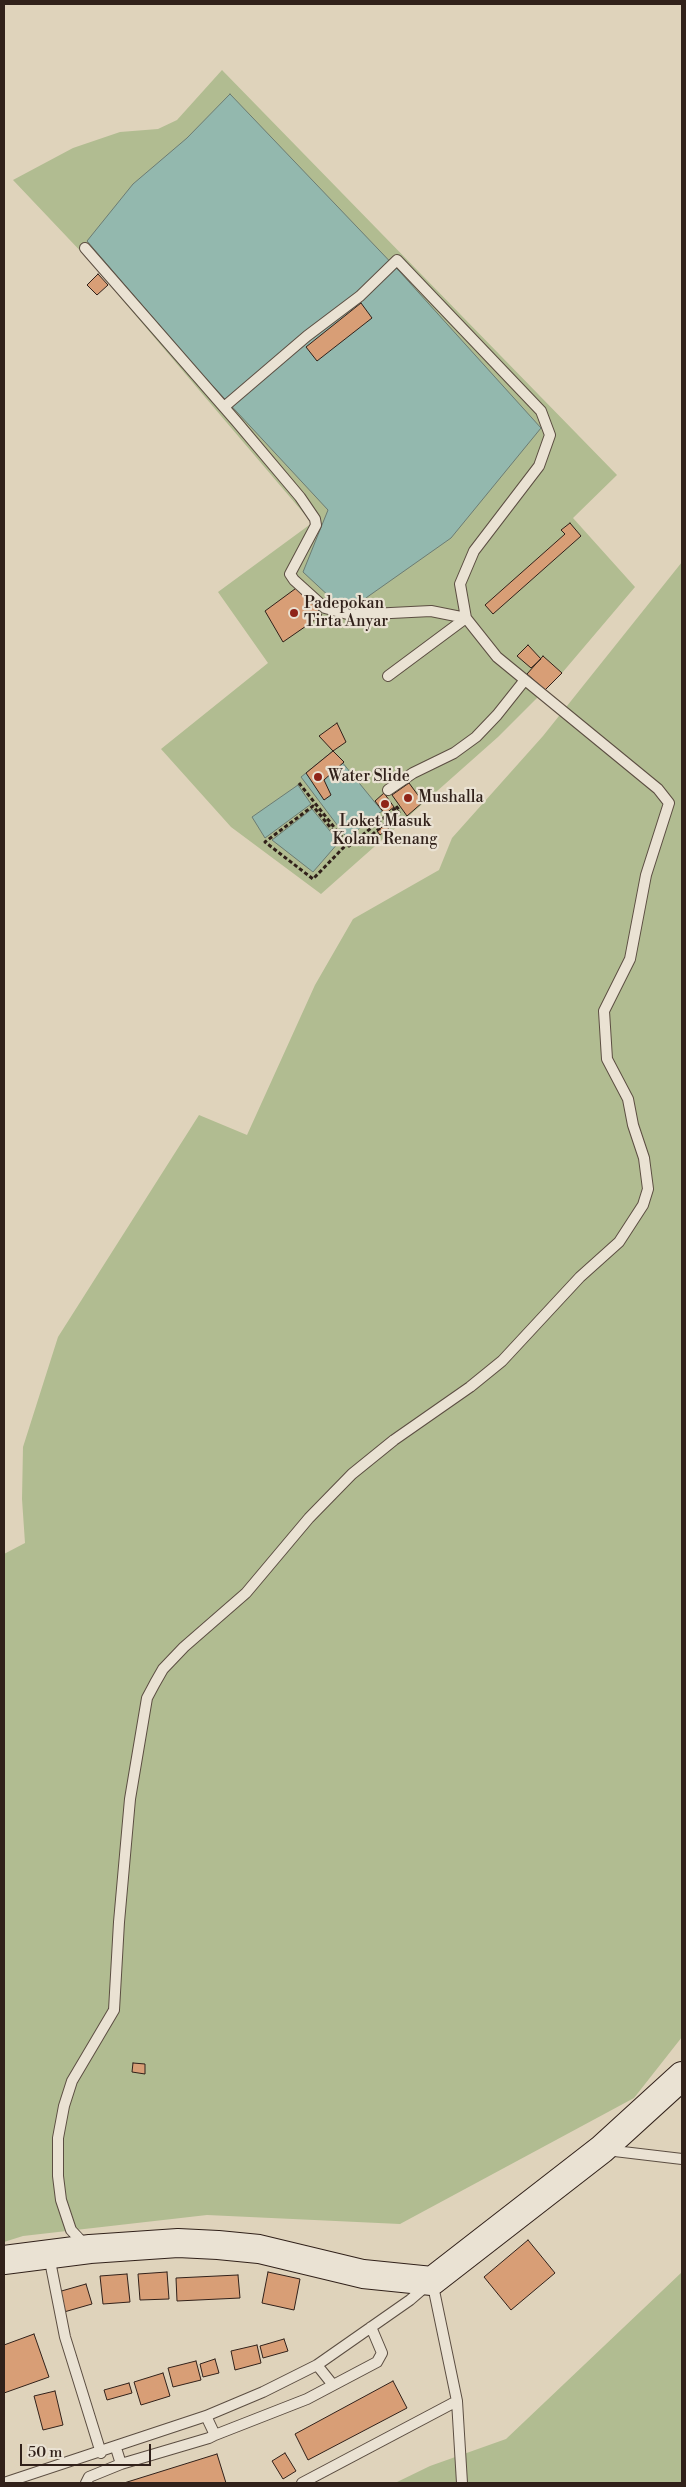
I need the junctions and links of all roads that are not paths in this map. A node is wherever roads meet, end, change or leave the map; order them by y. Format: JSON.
{"nodes":[{"id":1,"x":85,"y":248,"type":"dead end"},
{"id":2,"x":226,"y":406,"type":"junction"},
{"id":3,"x":466,"y":618,"type":"junction"},
{"id":4,"x":388,"y":676,"type":"dead end"},
{"id":5,"x":524,"y":681,"type":"junction"},
{"id":6,"x":388,"y":790,"type":"dead end"},
{"id":7,"x":682,"y":2076,"type":"edge"},
{"id":8,"x":602,"y":2149,"type":"junction"},
{"id":9,"x":682,"y":2158,"type":"edge"},
{"id":10,"x":90,"y":2249,"type":"junction"},
{"id":11,"x":48,"y":2254,"type":"junction"},
{"id":12,"x":4,"y":2260,"type":"edge"},
{"id":13,"x":432,"y":2281,"type":"junction"},
{"id":14,"x":371,"y":2327,"type":"junction"},
{"id":15,"x":317,"y":2365,"type":"junction"},
{"id":16,"x":333,"y":2384,"type":"junction"},
{"id":17,"x":457,"y":2401,"type":"junction"},
{"id":18,"x":206,"y":2416,"type":"junction"},
{"id":19,"x":215,"y":2436,"type":"junction"},
{"id":20,"x":116,"y":2448,"type":"junction"},
{"id":21,"x":101,"y":2453,"type":"junction"},
{"id":22,"x":121,"y":2464,"type":"junction"},
{"id":23,"x":4,"y":2483,"type":"edge"},
{"id":24,"x":86,"y":2483,"type":"edge"},
{"id":25,"x":302,"y":2483,"type":"edge"},
{"id":26,"x":462,"y":2483,"type":"edge"}],
"edges":[{"from":1,"to":2,"type":"lane"},
{"from":2,"to":3,"type":"lane"},
{"from":2,"to":3,"type":"lane"},
{"from":3,"to":4,"type":"lane"},
{"from":3,"to":5,"type":"lane"},
{"from":5,"to":6,"type":"lane"},
{"from":5,"to":10,"type":"lane"},
{"from":7,"to":8,"type":"main road"},
{"from":8,"to":9,"type":"lane"},
{"from":8,"to":13,"type":"main road"},
{"from":10,"to":11,"type":"main road"},
{"from":10,"to":13,"type":"main road"},
{"from":11,"to":12,"type":"main road"},
{"from":11,"to":21,"type":"lane"},
{"from":13,"to":14,"type":"lane"},
{"from":13,"to":17,"type":"lane"},
{"from":14,"to":15,"type":"lane"},
{"from":14,"to":16,"type":"lane"},
{"from":15,"to":16,"type":"lane"},
{"from":15,"to":18,"type":"lane"},
{"from":16,"to":19,"type":"lane"},
{"from":17,"to":25,"type":"lane"},
{"from":17,"to":26,"type":"lane"},
{"from":18,"to":19,"type":"lane"},
{"from":18,"to":20,"type":"lane"},
{"from":19,"to":22,"type":"lane"},
{"from":20,"to":21,"type":"lane"},
{"from":20,"to":22,"type":"lane"},
{"from":21,"to":23,"type":"lane"},
{"from":22,"to":24,"type":"lane"}]}
